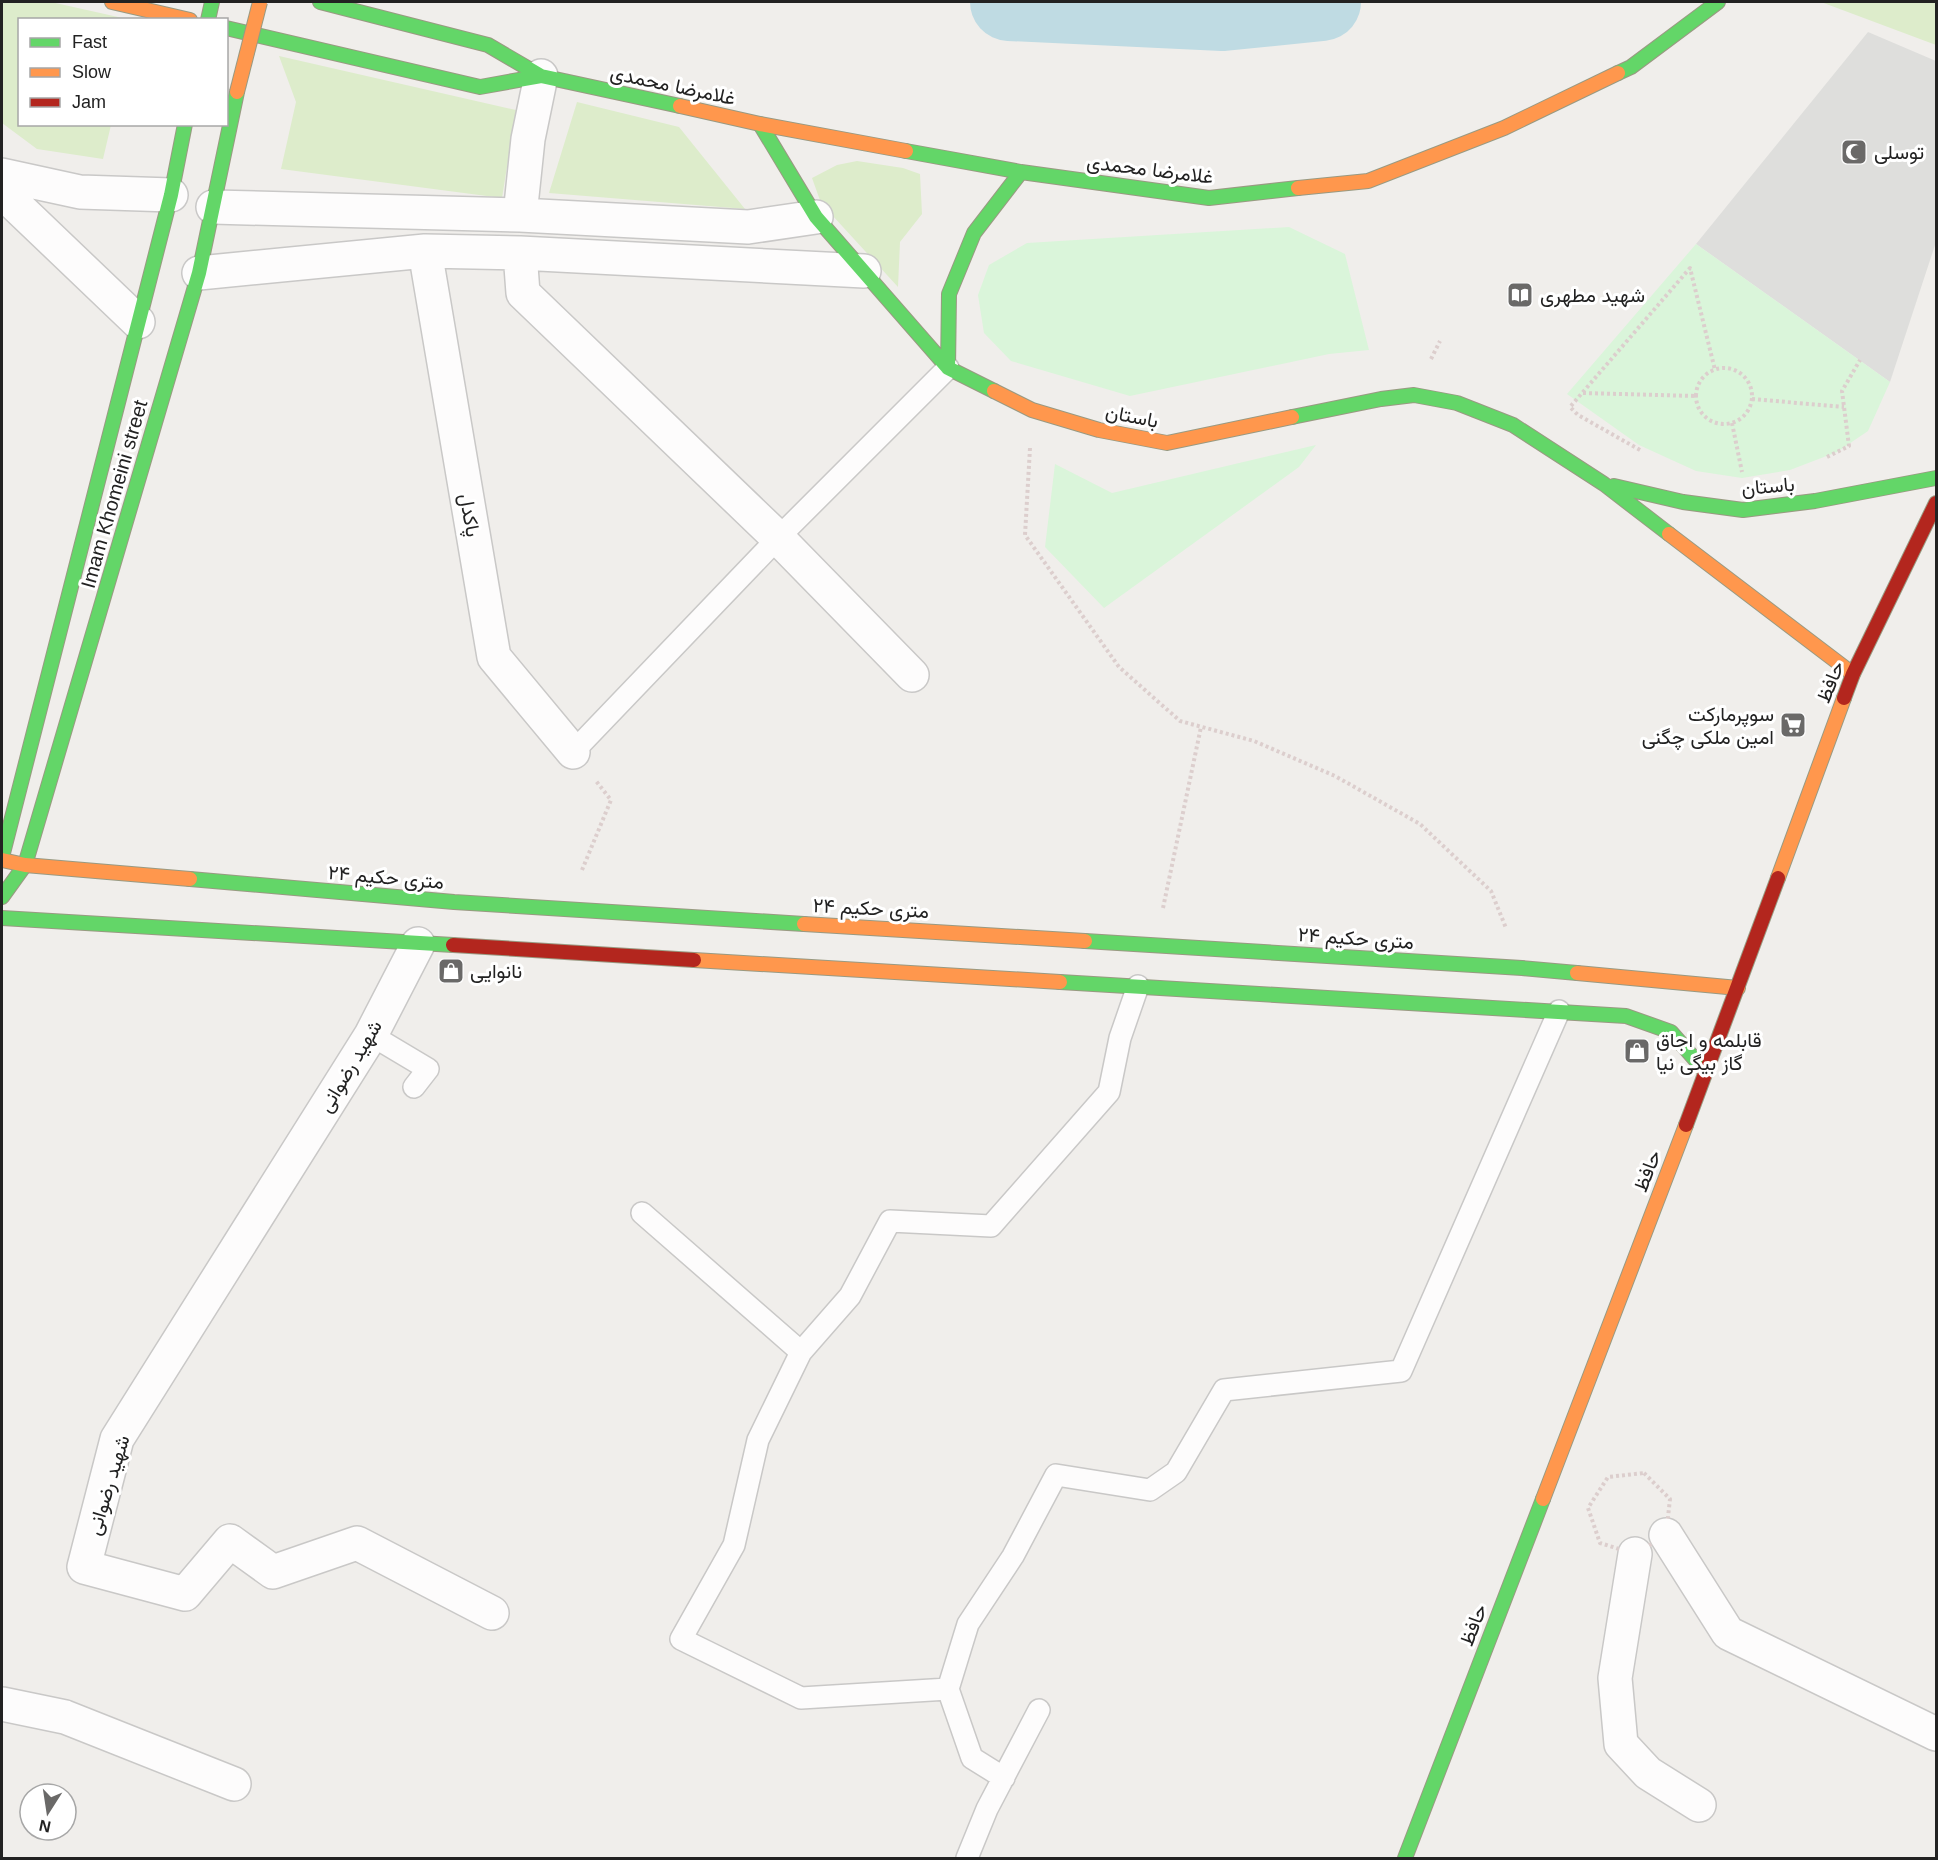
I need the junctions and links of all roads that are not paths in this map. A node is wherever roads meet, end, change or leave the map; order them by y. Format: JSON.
{"nodes":[{"id":1,"x":112,"y":2,"type":"edge"},
{"id":2,"x":212,"y":2,"type":"edge"},
{"id":3,"x":260,"y":2,"type":"edge"},
{"id":4,"x":320,"y":2,"type":"edge"},
{"id":5,"x":1718,"y":2,"type":"edge"},
{"id":6,"x":181,"y":18,"type":"edge"},
{"id":7,"x":208,"y":18,"type":"edge"},
{"id":8,"x":228,"y":28,"type":"edge"},
{"id":9,"x":541,"y":76,"type":"junction"},
{"id":10,"x":760,"y":124,"type":"junction"},
{"id":11,"x":185,"y":126,"type":"edge"},
{"id":12,"x":1021,"y":172,"type":"junction"},
{"id":13,"x":2,"y":175,"type":"edge"},
{"id":14,"x":2,"y":192,"type":"edge"},
{"id":15,"x":171,"y":195,"type":"junction"},
{"id":16,"x":213,"y":207,"type":"junction"},
{"id":17,"x":520,"y":215,"type":"junction"},
{"id":18,"x":816,"y":217,"type":"junction"},
{"id":19,"x":425,"y":251,"type":"junction"},
{"id":20,"x":519,"y":253,"type":"junction"},
{"id":21,"x":864,"y":271,"type":"junction"},
{"id":22,"x":200,"y":273,"type":"junction"},
{"id":23,"x":138,"y":322,"type":"junction"},
{"id":24,"x":948,"y":368,"type":"junction"},
{"id":25,"x":1936,"y":478,"type":"edge"},
{"id":26,"x":1604,"y":484,"type":"junction"},
{"id":27,"x":1936,"y":503,"type":"edge"},
{"id":28,"x":778,"y":538,"type":"junction"},
{"id":29,"x":1853,"y":674,"type":"junction"},
{"id":30,"x":912,"y":675,"type":"dead end"},
{"id":31,"x":573,"y":752,"type":"joint"},
{"id":32,"x":2,"y":859,"type":"edge"},
{"id":33,"x":25,"y":866,"type":"junction"},
{"id":34,"x":2,"y":897,"type":"edge"},
{"id":35,"x":2,"y":918,"type":"edge"},
{"id":36,"x":418,"y":944,"type":"junction"},
{"id":37,"x":1138,"y":986,"type":"junction"},
{"id":38,"x":1738,"y":988,"type":"junction"},
{"id":39,"x":1559,"y":1011,"type":"junction"},
{"id":40,"x":371,"y":1035,"type":"junction"},
{"id":41,"x":1706,"y":1072,"type":"junction"},
{"id":42,"x":414,"y":1088,"type":"dead end"},
{"id":43,"x":642,"y":1213,"type":"dead end"},
{"id":44,"x":801,"y":1352,"type":"junction"},
{"id":45,"x":1666,"y":1535,"type":"dead end"},
{"id":46,"x":1635,"y":1554,"type":"dead end"},
{"id":47,"x":492,"y":1613,"type":"dead end"},
{"id":48,"x":948,"y":1689,"type":"junction"},
{"id":49,"x":2,"y":1704,"type":"edge"},
{"id":50,"x":1039,"y":1710,"type":"dead end"},
{"id":51,"x":1936,"y":1734,"type":"edge"},
{"id":52,"x":1004,"y":1778,"type":"junction"},
{"id":53,"x":234,"y":1785,"type":"dead end"},
{"id":54,"x":1699,"y":1805,"type":"dead end"},
{"id":55,"x":967,"y":1858,"type":"edge"},
{"id":56,"x":1405,"y":1858,"type":"edge"}],
"edges":[{"from":1,"to":6,"type":"main road"},
{"from":2,"to":7,"type":"main road"},
{"from":3,"to":16,"type":"main road","name":"Imam Khomeini street","bridge":true},
{"from":4,"to":9,"type":"main road","name":"غلامرضا محمدی"},
{"from":5,"to":12,"type":"main road","name":"غلامرضا محمدی"},
{"from":8,"to":9,"type":"main road","name":"غلامرضا محمدی"},
{"from":9,"to":10,"type":"main road","name":"غلامرضا محمدی"},
{"from":9,"to":17,"type":"street"},
{"from":10,"to":12,"type":"main road","name":"غلامرضا محمدی"},
{"from":10,"to":18,"type":"main road","name":"باستان"},
{"from":11,"to":15,"type":"main road","name":"Imam Khomeini street"},
{"from":12,"to":24,"type":"main road"},
{"from":13,"to":15,"type":"street"},
{"from":14,"to":23,"type":"street"},
{"from":15,"to":23,"type":"main road","name":"Imam Khomeini street"},
{"from":16,"to":17,"type":"street"},
{"from":16,"to":22,"type":"main road","name":"Imam Khomeini street"},
{"from":17,"to":18,"type":"street"},
{"from":18,"to":21,"type":"main road","name":"باستان"},
{"from":19,"to":20,"type":"street"},
{"from":19,"to":22,"type":"street"},
{"from":19,"to":31,"type":"street","name":"پاکدل"},
{"from":20,"to":21,"type":"street"},
{"from":20,"to":28,"type":"street"},
{"from":21,"to":24,"type":"main road","name":"باستان"},
{"from":22,"to":33,"type":"main road","name":"Imam Khomeini street"},
{"from":23,"to":32,"type":"main road","name":"Imam Khomeini street"},
{"from":24,"to":26,"type":"main road","name":"باستان"},
{"from":24,"to":28,"type":"lane"},
{"from":25,"to":26,"type":"main road","name":"باستان"},
{"from":26,"to":29,"type":"main road","name":"باستان"},
{"from":27,"to":29,"type":"main road","name":"حافظ"},
{"from":28,"to":30,"type":"street"},
{"from":28,"to":31,"type":"lane"},
{"from":29,"to":38,"type":"main road","name":"حافظ"},
{"from":32,"to":33,"type":"main road","name":"۲۴ متری حکیم"},
{"from":33,"to":34,"type":"main road","name":"Imam Khomeini street"},
{"from":33,"to":38,"type":"main road","name":"۲۴ متری حکیم"},
{"from":35,"to":36,"type":"main road"},
{"from":36,"to":37,"type":"main road"},
{"from":36,"to":40,"type":"street","name":"شهید رضوانی"},
{"from":37,"to":39,"type":"main road"},
{"from":37,"to":44,"type":"lane"},
{"from":38,"to":41,"type":"main road","name":"حافظ"},
{"from":39,"to":41,"type":"main road"},
{"from":39,"to":48,"type":"lane"},
{"from":40,"to":42,"type":"lane"},
{"from":40,"to":47,"type":"street","name":"شهید رضوانی"},
{"from":41,"to":56,"type":"main road","name":"حافظ"},
{"from":43,"to":44,"type":"lane"},
{"from":44,"to":48,"type":"lane"},
{"from":45,"to":51,"type":"street"},
{"from":46,"to":54,"type":"street"},
{"from":48,"to":52,"type":"lane"},
{"from":49,"to":53,"type":"street"},
{"from":50,"to":52,"type":"lane"},
{"from":52,"to":55,"type":"lane"}]}
